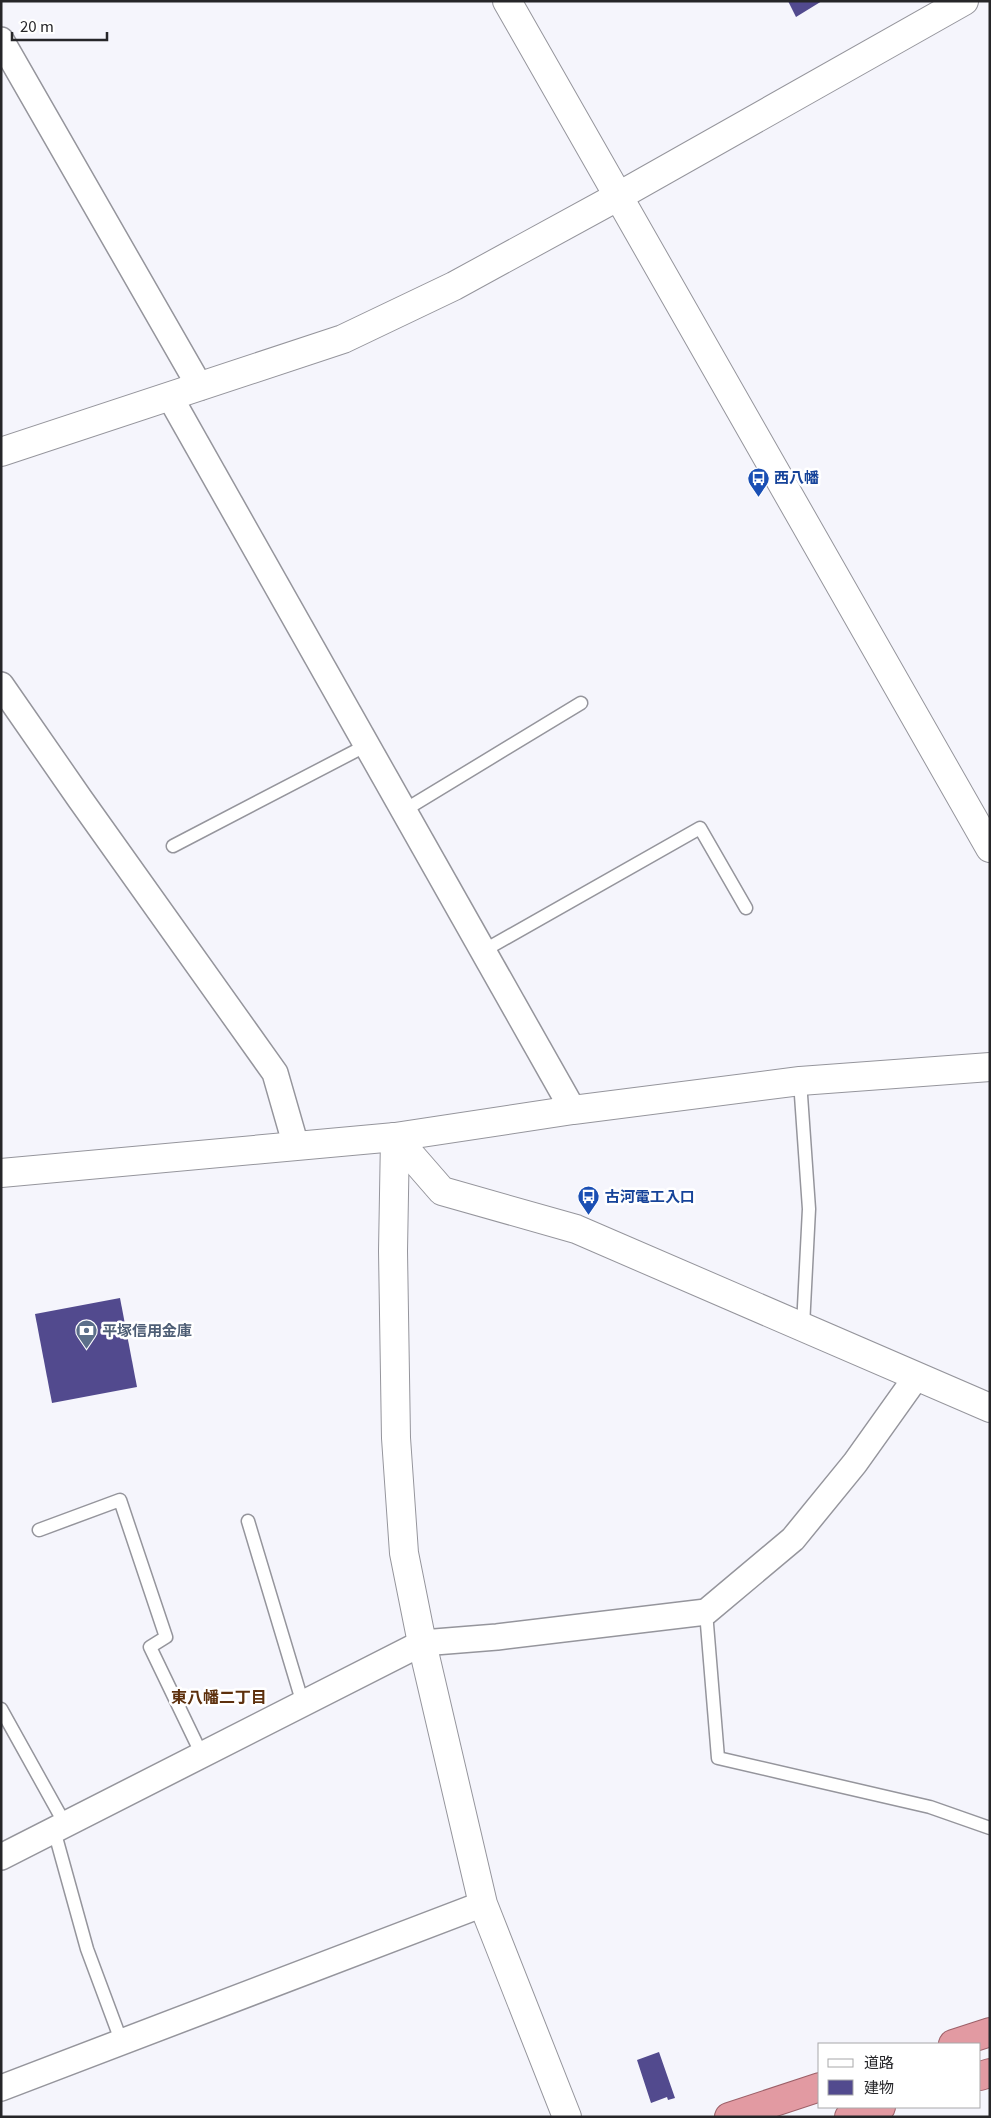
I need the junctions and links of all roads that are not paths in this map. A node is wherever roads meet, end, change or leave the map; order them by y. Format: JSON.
{"nodes":[{"id":1,"x":507,"y":1,"type":"edge"},
{"id":2,"x":964,"y":1,"type":"edge"},
{"id":3,"x":1,"y":40,"type":"edge"},
{"id":4,"x":617,"y":197,"type":"junction"},
{"id":5,"x":200,"y":387,"type":"junction"},
{"id":6,"x":170,"y":396,"type":"junction"},
{"id":7,"x":1,"y":452,"type":"edge"},
{"id":8,"x":1,"y":685,"type":"edge"},
{"id":9,"x":581,"y":703,"type":"dead end"},
{"id":10,"x":367,"y":745,"type":"junction"},
{"id":11,"x":403,"y":811,"type":"junction"},
{"id":12,"x":173,"y":846,"type":"dead end"},
{"id":13,"x":990,"y":848,"type":"edge"},
{"id":14,"x":746,"y":908,"type":"dead end"},
{"id":15,"x":483,"y":951,"type":"junction"},
{"id":16,"x":990,"y":1067,"type":"edge"},
{"id":17,"x":800,"y":1081,"type":"junction"},
{"id":18,"x":573,"y":1110,"type":"junction"},
{"id":19,"x":396,"y":1137,"type":"junction"},
{"id":20,"x":296,"y":1146,"type":"junction"},
{"id":21,"x":1,"y":1172,"type":"edge"},
{"id":22,"x":803,"y":1326,"type":"junction"},
{"id":23,"x":917,"y":1376,"type":"junction"},
{"id":24,"x":990,"y":1408,"type":"edge"},
{"id":25,"x":248,"y":1521,"type":"dead end"},
{"id":26,"x":39,"y":1530,"type":"dead end"},
{"id":27,"x":706,"y":1612,"type":"junction"},
{"id":28,"x":422,"y":1643,"type":"junction"},
{"id":29,"x":303,"y":1704,"type":"junction"},
{"id":30,"x":1,"y":1709,"type":"edge"},
{"id":31,"x":202,"y":1755,"type":"junction"},
{"id":32,"x":59,"y":1827,"type":"junction"},
{"id":33,"x":990,"y":1828,"type":"edge"},
{"id":34,"x":1,"y":1857,"type":"edge"},
{"id":35,"x":483,"y":1904,"type":"junction"},
{"id":36,"x":990,"y":2032,"type":"edge"},
{"id":37,"x":122,"y":2043,"type":"junction"},
{"id":38,"x":956,"y":2043,"type":"edge"},
{"id":39,"x":1,"y":2088,"type":"edge"},
{"id":40,"x":818,"y":2088,"type":"edge"},
{"id":41,"x":878,"y":2108,"type":"edge"},
{"id":42,"x":567,"y":2117,"type":"edge"},
{"id":43,"x":729,"y":2117,"type":"edge"},
{"id":44,"x":849,"y":2117,"type":"edge"}],
"edges":[{"from":1,"to":4,"type":"street"},
{"from":2,"to":4,"type":"street"},
{"from":3,"to":5,"type":"street"},
{"from":4,"to":5,"type":"street"},
{"from":4,"to":13,"type":"street"},
{"from":5,"to":6,"type":"street"},
{"from":6,"to":7,"type":"street"},
{"from":6,"to":10,"type":"street"},
{"from":8,"to":20,"type":"street"},
{"from":9,"to":11,"type":"lane"},
{"from":10,"to":11,"type":"street"},
{"from":10,"to":12,"type":"lane"},
{"from":11,"to":15,"type":"street"},
{"from":14,"to":15,"type":"lane"},
{"from":15,"to":18,"type":"street"},
{"from":16,"to":17,"type":"street"},
{"from":17,"to":18,"type":"street"},
{"from":17,"to":22,"type":"lane"},
{"from":18,"to":19,"type":"street"},
{"from":19,"to":20,"type":"street"},
{"from":19,"to":22,"type":"street"},
{"from":19,"to":28,"type":"street"},
{"from":20,"to":21,"type":"street"},
{"from":22,"to":23,"type":"street"},
{"from":23,"to":24,"type":"street"},
{"from":23,"to":27,"type":"street"},
{"from":25,"to":29,"type":"lane"},
{"from":26,"to":31,"type":"lane"},
{"from":27,"to":28,"type":"street"},
{"from":27,"to":33,"type":"lane"},
{"from":28,"to":29,"type":"street"},
{"from":28,"to":35,"type":"street"},
{"from":29,"to":31,"type":"street"},
{"from":30,"to":32,"type":"lane"},
{"from":31,"to":32,"type":"street"},
{"from":32,"to":34,"type":"street"},
{"from":32,"to":37,"type":"lane"},
{"from":35,"to":37,"type":"street"},
{"from":35,"to":42,"type":"street"},
{"from":36,"to":38,"type":"highway"},
{"from":37,"to":39,"type":"street"},
{"from":40,"to":43,"type":"highway"},
{"from":41,"to":44,"type":"highway"}]}
